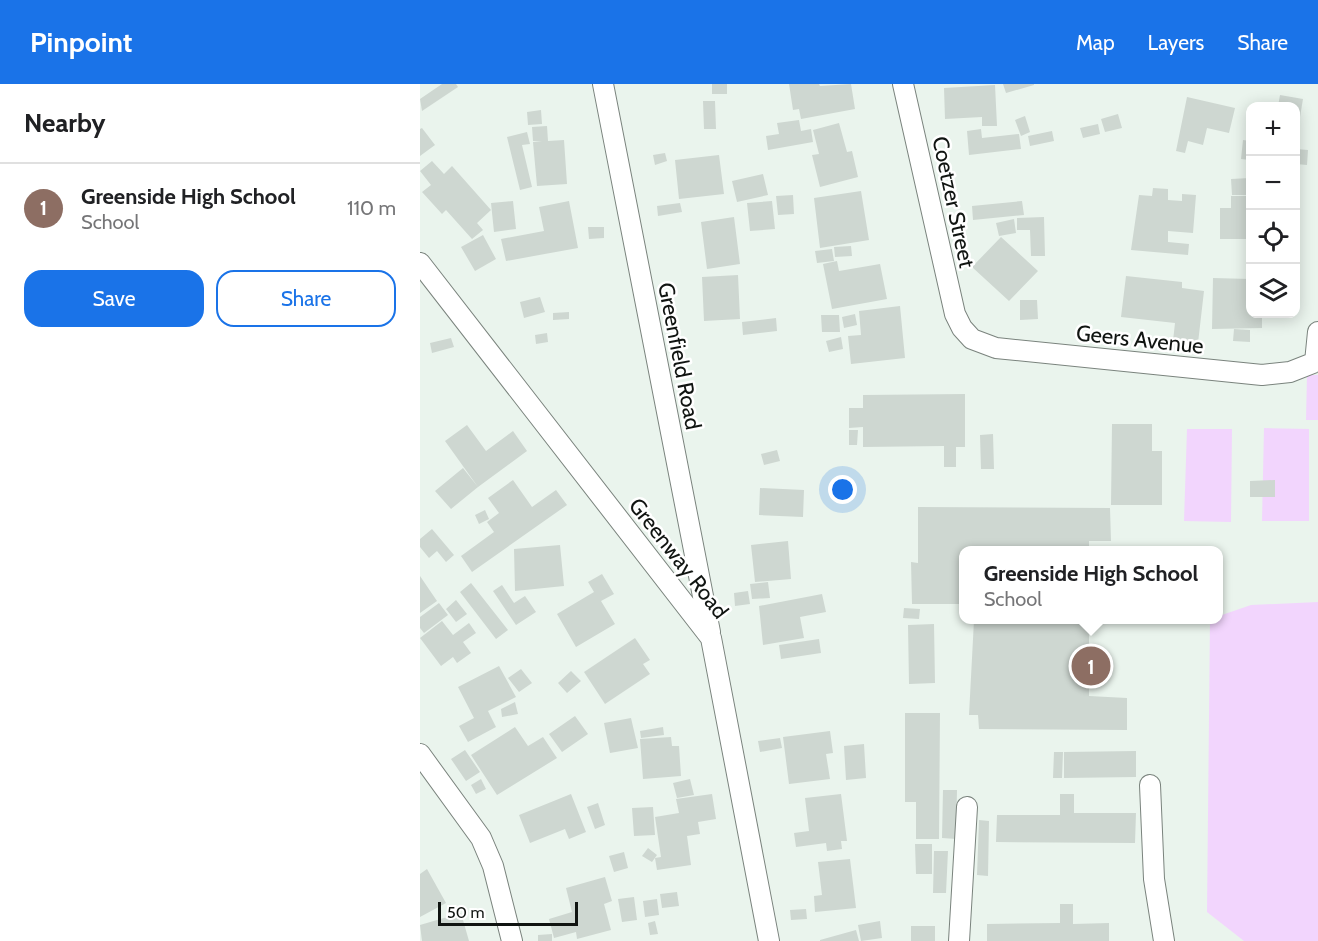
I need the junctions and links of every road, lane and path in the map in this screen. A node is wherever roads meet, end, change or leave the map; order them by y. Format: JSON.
{"nodes":[{"id":1,"x":603,"y":84,"type":"edge"},
{"id":2,"x":903,"y":84,"type":"edge"},
{"id":3,"x":420,"y":263,"type":"edge"},
{"id":4,"x":962,"y":328,"type":"joint"},
{"id":5,"x":1318,"y":332,"type":"edge"},
{"id":6,"x":1317,"y":362,"type":"edge"},
{"id":7,"x":711,"y":638,"type":"junction"},
{"id":8,"x":420,"y":754,"type":"edge"},
{"id":9,"x":1150,"y":785,"type":"dead end"},
{"id":10,"x":968,"y":807,"type":"dead end"},
{"id":11,"x":512,"y":941,"type":"edge"},
{"id":12,"x":769,"y":941,"type":"edge"},
{"id":13,"x":959,"y":941,"type":"edge"},
{"id":14,"x":1164,"y":941,"type":"edge"}],
"edges":[{"from":1,"to":7,"type":"street","name":"Greenfield Road"},
{"from":2,"to":4,"type":"street","name":"Coetzer Street"},
{"from":3,"to":7,"type":"street","name":"Greenway Road"},
{"from":4,"to":6,"type":"street","name":"Geers Avenue"},
{"from":5,"to":6,"type":"street"},
{"from":7,"to":12,"type":"street","name":"Greenway Road"},
{"from":8,"to":11,"type":"street"},
{"from":9,"to":14,"type":"street"},
{"from":10,"to":13,"type":"street"}]}
